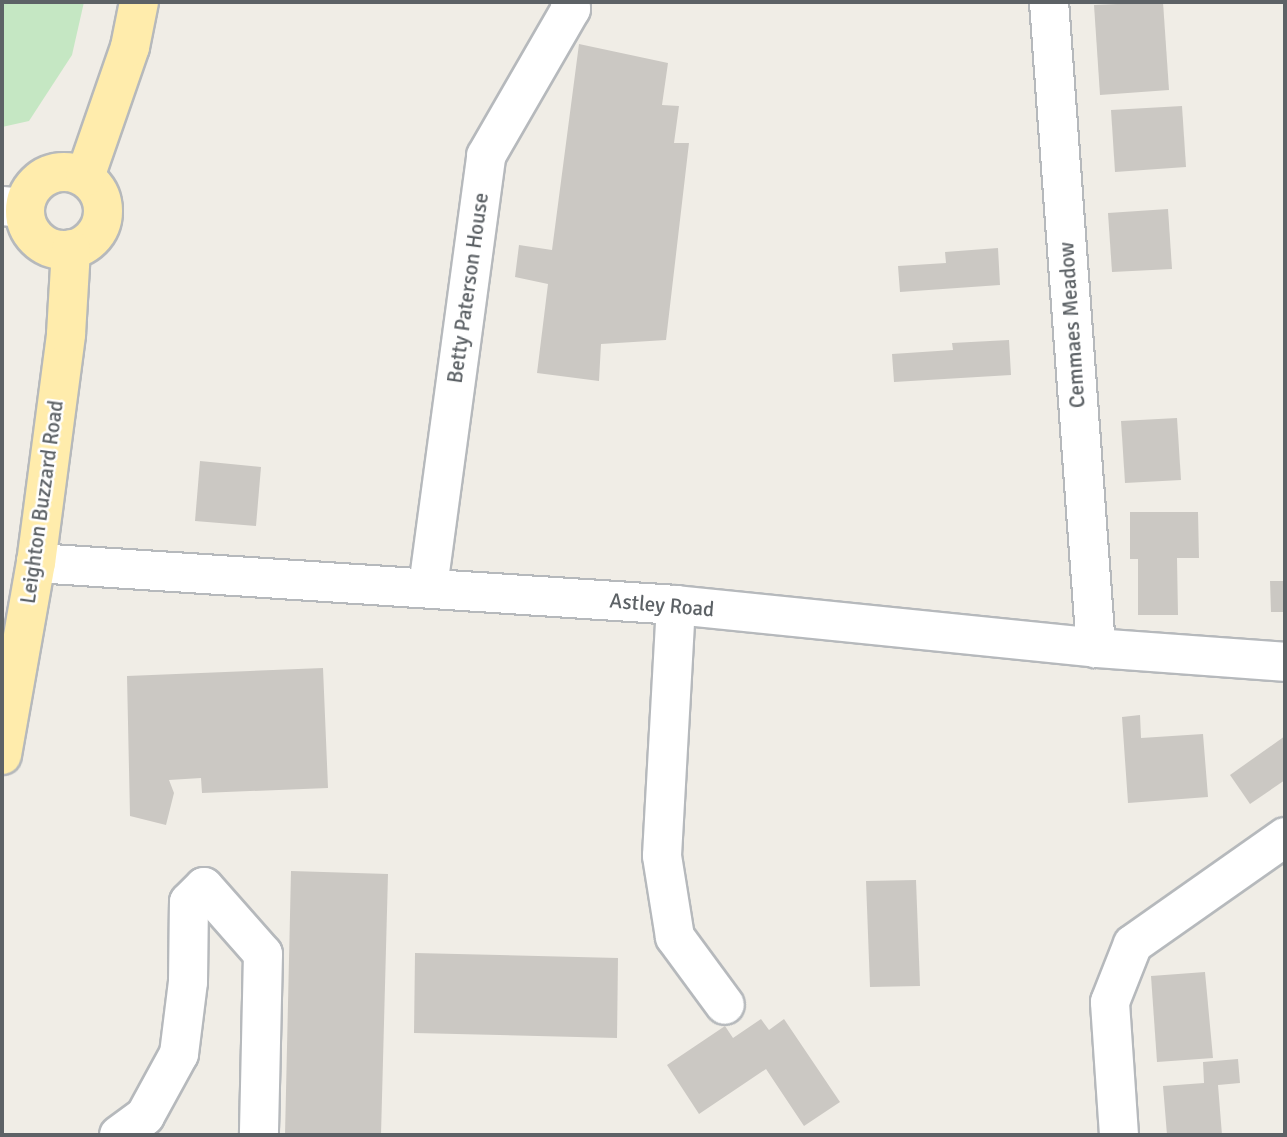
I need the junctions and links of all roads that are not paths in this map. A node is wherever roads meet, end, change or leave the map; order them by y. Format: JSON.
{"nodes":[{"id":1,"x":139,"y":2,"type":"edge"},
{"id":2,"x":1049,"y":2,"type":"edge"},
{"id":3,"x":570,"y":5,"type":"edge"},
{"id":4,"x":85,"y":177,"type":"junction"},
{"id":5,"x":13,"y":207,"type":"edge"},
{"id":6,"x":71,"y":248,"type":"junction"},
{"id":7,"x":36,"y":563,"type":"junction"},
{"id":8,"x":428,"y":587,"type":"junction"},
{"id":9,"x":676,"y":605,"type":"junction"},
{"id":10,"x":1096,"y":648,"type":"junction"},
{"id":11,"x":1285,"y":662,"type":"edge"},
{"id":12,"x":3,"y":731,"type":"edge"},
{"id":13,"x":1285,"y":837,"type":"edge"},
{"id":14,"x":725,"y":1005,"type":"dead end"},
{"id":15,"x":118,"y":1135,"type":"edge"},
{"id":16,"x":259,"y":1135,"type":"edge"},
{"id":17,"x":1119,"y":1135,"type":"edge"}],
"edges":[{"from":1,"to":4,"type":"main road"},
{"from":2,"to":10,"type":"street","name":"Cemmaes Meadow"},
{"from":3,"to":8,"type":"street","name":"Betty Paterson House"},
{"from":4,"to":5,"type":"main road"},
{"from":4,"to":6,"type":"main road"},
{"from":5,"to":6,"type":"main road"},
{"from":6,"to":7,"type":"main road","name":"Leighton Buzzard Road"},
{"from":7,"to":8,"type":"street","name":"Astley Road"},
{"from":7,"to":12,"type":"main road","name":"Leighton Buzzard Road"},
{"from":8,"to":9,"type":"street","name":"Astley Road"},
{"from":9,"to":10,"type":"street","name":"Astley Road"},
{"from":9,"to":14,"type":"street"},
{"from":10,"to":11,"type":"street","name":"Astley Road"},
{"from":13,"to":17,"type":"street"},
{"from":15,"to":16,"type":"street"}]}
